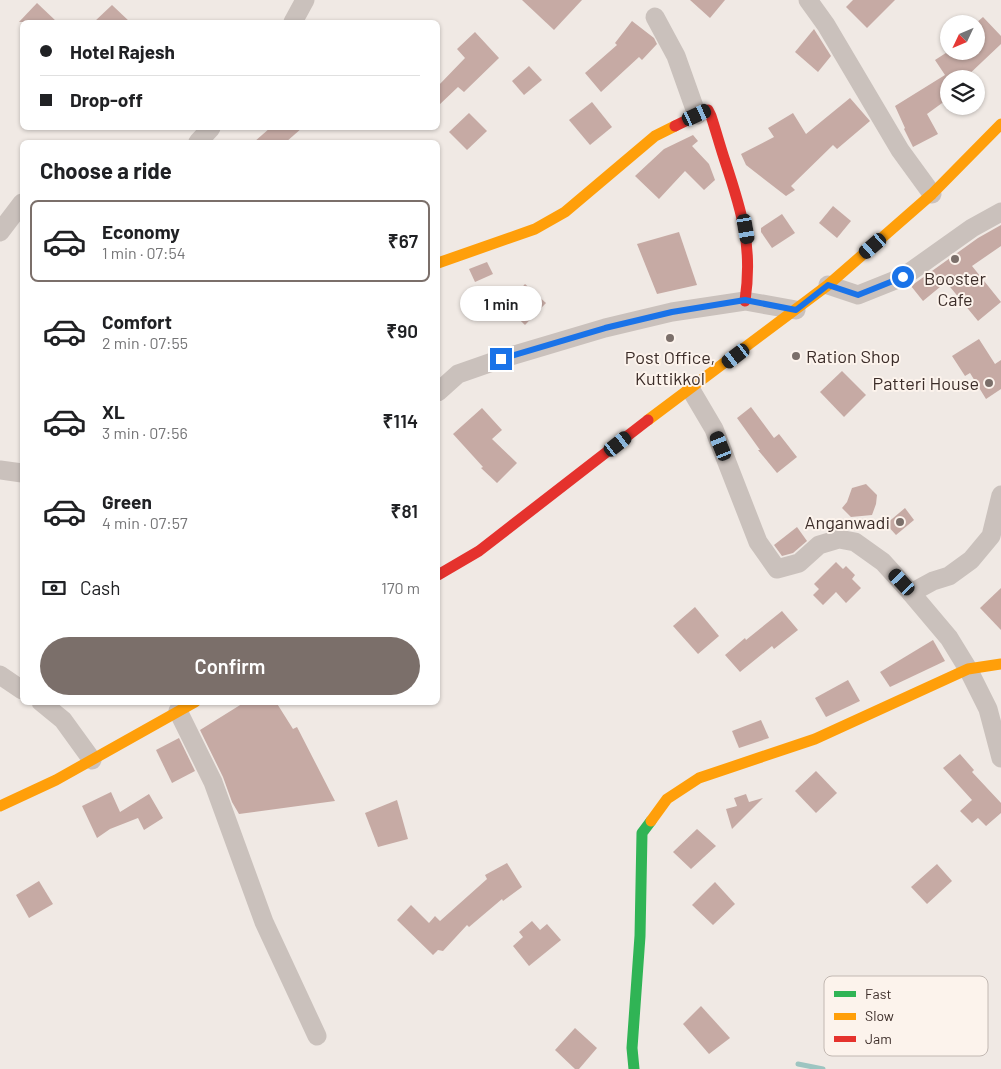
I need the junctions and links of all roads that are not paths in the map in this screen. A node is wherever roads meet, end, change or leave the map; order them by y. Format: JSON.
{"nodes":[{"id":1,"x":305,"y":0,"type":"edge"},
{"id":2,"x":808,"y":0,"type":"edge"},
{"id":3,"x":655,"y":17,"type":"dead end"},
{"id":4,"x":294,"y":20,"type":"edge"},
{"id":5,"x":697,"y":115,"type":"junction"},
{"id":6,"x":1001,"y":124,"type":"edge"},
{"id":7,"x":209,"y":130,"type":"edge"},
{"id":8,"x":200,"y":140,"type":"edge"},
{"id":9,"x":932,"y":194,"type":"junction"},
{"id":10,"x":20,"y":206,"type":"edge"},
{"id":11,"x":1001,"y":212,"type":"edge"},
{"id":12,"x":0,"y":232,"type":"edge"},
{"id":13,"x":440,"y":262,"type":"edge"},
{"id":14,"x":828,"y":285,"type":"junction"},
{"id":15,"x":745,"y":300,"type":"junction"},
{"id":16,"x":796,"y":310,"type":"junction"},
{"id":17,"x":440,"y":390,"type":"edge"},
{"id":18,"x":691,"y":390,"type":"junction"},
{"id":19,"x":0,"y":470,"type":"edge"},
{"id":20,"x":20,"y":473,"type":"edge"},
{"id":21,"x":1001,"y":495,"type":"edge"},
{"id":22,"x":440,"y":574,"type":"edge"},
{"id":23,"x":911,"y":592,"type":"junction"},
{"id":24,"x":1001,"y":664,"type":"edge"},
{"id":25,"x":968,"y":669,"type":"junction"},
{"id":26,"x":0,"y":675,"type":"edge"},
{"id":27,"x":20,"y":689,"type":"edge"},
{"id":28,"x":45,"y":705,"type":"edge"},
{"id":29,"x":186,"y":707,"type":"edge"},
{"id":30,"x":1001,"y":758,"type":"edge"},
{"id":31,"x":92,"y":760,"type":"junction"},
{"id":32,"x":0,"y":806,"type":"edge"},
{"id":33,"x":317,"y":1036,"type":"dead end"},
{"id":34,"x":634,"y":1069,"type":"edge"}],
"edges":[{"from":1,"to":4,"type":"street"},
{"from":2,"to":9,"type":"street"},
{"from":3,"to":5,"type":"street"},
{"from":5,"to":13,"type":"main road"},
{"from":5,"to":15,"type":"main road"},
{"from":6,"to":9,"type":"main road"},
{"from":7,"to":8,"type":"street"},
{"from":9,"to":14,"type":"main road"},
{"from":10,"to":12,"type":"street"},
{"from":11,"to":14,"type":"street"},
{"from":14,"to":16,"type":"main road"},
{"from":15,"to":16,"type":"street"},
{"from":15,"to":17,"type":"street"},
{"from":16,"to":18,"type":"main road"},
{"from":18,"to":22,"type":"main road"},
{"from":18,"to":23,"type":"street"},
{"from":19,"to":20,"type":"street"},
{"from":21,"to":23,"type":"street"},
{"from":23,"to":25,"type":"street"},
{"from":24,"to":25,"type":"main road"},
{"from":25,"to":30,"type":"street"},
{"from":25,"to":34,"type":"main road"},
{"from":26,"to":27,"type":"street"},
{"from":28,"to":31,"type":"street"},
{"from":29,"to":31,"type":"main road"},
{"from":29,"to":33,"type":"street"},
{"from":31,"to":32,"type":"main road"}]}
